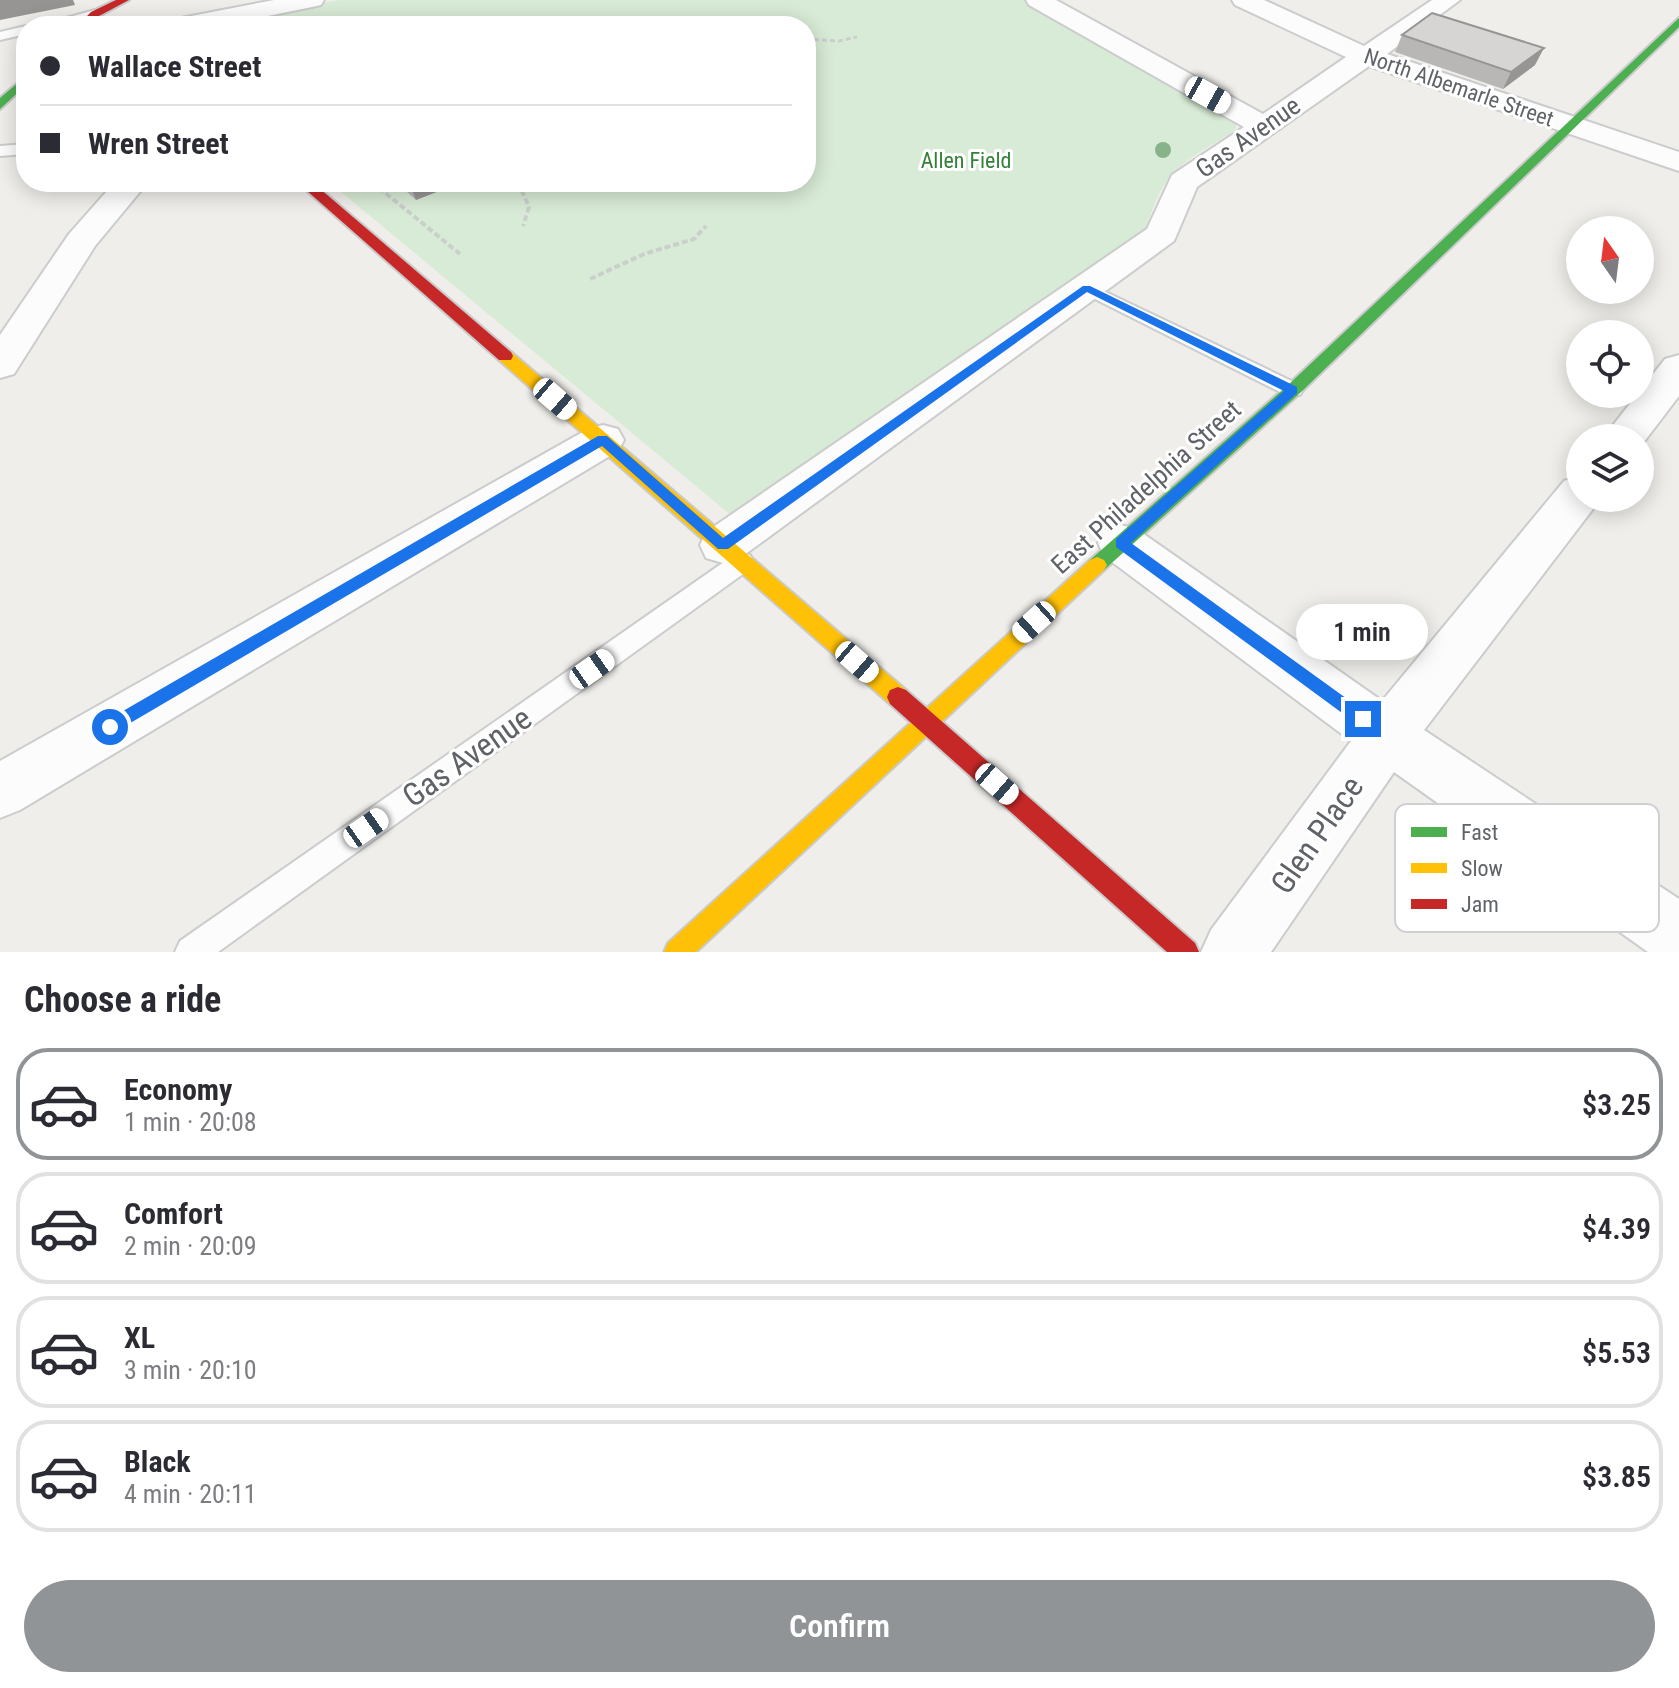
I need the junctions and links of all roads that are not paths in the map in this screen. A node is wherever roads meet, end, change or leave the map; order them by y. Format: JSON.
{"nodes":[{"id":1,"x":124,"y":0,"type":"edge"},
{"id":2,"x":312,"y":0,"type":"edge"},
{"id":3,"x":1038,"y":0,"type":"edge"},
{"id":4,"x":1244,"y":0,"type":"edge"},
{"id":5,"x":1448,"y":0,"type":"edge"},
{"id":6,"x":95,"y":16,"type":"edge"},
{"id":7,"x":231,"y":16,"type":"edge"},
{"id":8,"x":1679,"y":21,"type":"edge"},
{"id":9,"x":1365,"y":56,"type":"junction"},
{"id":10,"x":1569,"y":125,"type":"junction"},
{"id":11,"x":1264,"y":126,"type":"junction"},
{"id":12,"x":1679,"y":162,"type":"edge"},
{"id":13,"x":123,"y":192,"type":"edge"},
{"id":14,"x":316,"y":192,"type":"edge"},
{"id":15,"x":1087,"y":288,"type":"junction"},
{"id":16,"x":0,"y":365,"type":"edge"},
{"id":17,"x":1679,"y":368,"type":"edge"},
{"id":18,"x":1293,"y":390,"type":"junction"},
{"id":19,"x":1635,"y":424,"type":"edge"},
{"id":20,"x":603,"y":440,"type":"junction"},
{"id":21,"x":1566,"y":511,"type":"edge"},
{"id":22,"x":1121,"y":543,"type":"junction"},
{"id":23,"x":733,"y":554,"type":"junction"},
{"id":24,"x":926,"y":721,"type":"junction"},
{"id":25,"x":1387,"y":736,"type":"junction"},
{"id":26,"x":0,"y":791,"type":"edge"},
{"id":27,"x":1486,"y":804,"type":"edge"},
{"id":28,"x":1659,"y":922,"type":"edge"},
{"id":29,"x":1679,"y":936,"type":"edge"},
{"id":30,"x":680,"y":951,"type":"edge"},
{"id":31,"x":191,"y":952,"type":"edge"},
{"id":32,"x":1186,"y":952,"type":"edge"},
{"id":33,"x":1233,"y":952,"type":"edge"}],
"edges":[{"from":1,"to":6,"type":"main road"},
{"from":2,"to":7,"type":"street"},
{"from":3,"to":11,"type":"street"},
{"from":4,"to":9,"type":"street","name":"North Albemarle Street"},
{"from":5,"to":9,"type":"street","name":"Gas Avenue"},
{"from":8,"to":10,"type":"main road","name":"East Philadelphia Street"},
{"from":9,"to":10,"type":"street","name":"North Albemarle Street"},
{"from":9,"to":11,"type":"street","name":"Gas Avenue"},
{"from":10,"to":12,"type":"street","name":"North Albemarle Street"},
{"from":10,"to":18,"type":"main road","name":"East Philadelphia Street"},
{"from":11,"to":15,"type":"street","name":"Gas Avenue"},
{"from":13,"to":16,"type":"street"},
{"from":14,"to":20,"type":"main road"},
{"from":15,"to":18,"type":"lane"},
{"from":15,"to":23,"type":"street","name":"Gas Avenue"},
{"from":17,"to":19,"type":"street"},
{"from":18,"to":22,"type":"main road","name":"East Philadelphia Street"},
{"from":20,"to":23,"type":"main road"},
{"from":20,"to":26,"type":"street"},
{"from":21,"to":25,"type":"street","name":"Glen Place"},
{"from":22,"to":24,"type":"main road","name":"East Philadelphia Street"},
{"from":22,"to":25,"type":"street"},
{"from":23,"to":24,"type":"main road"},
{"from":23,"to":31,"type":"lane","name":"Gas Avenue"},
{"from":24,"to":30,"type":"main road","name":"East Philadelphia Street"},
{"from":24,"to":32,"type":"main road"},
{"from":25,"to":27,"type":"street"},
{"from":25,"to":33,"type":"street","name":"Glen Place"},
{"from":28,"to":29,"type":"street"}]}
